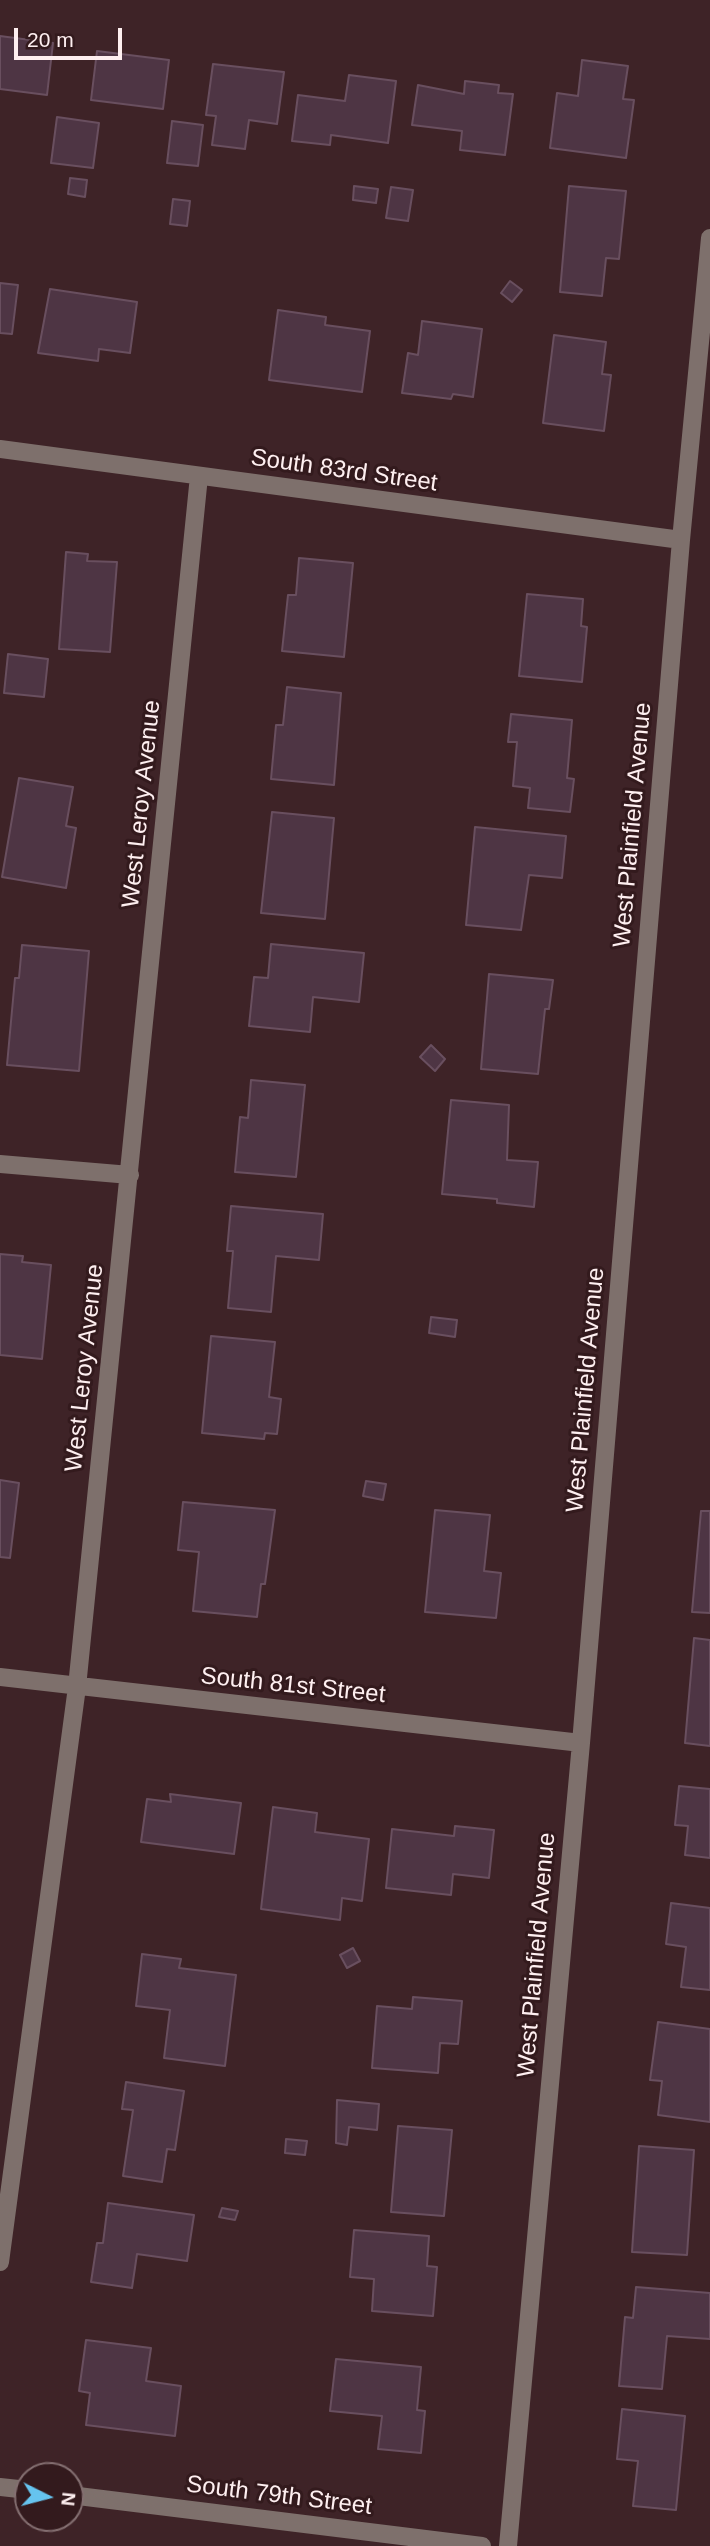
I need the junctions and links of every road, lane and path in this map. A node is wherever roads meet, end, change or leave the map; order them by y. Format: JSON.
{"nodes":[{"id":1,"x":710,"y":238,"type":"edge"},
{"id":2,"x":0,"y":449,"type":"edge"},
{"id":3,"x":199,"y":476,"type":"junction"},
{"id":4,"x":681,"y":540,"type":"junction"},
{"id":5,"x":0,"y":1164,"type":"edge"},
{"id":6,"x":130,"y":1175,"type":"junction"},
{"id":7,"x":0,"y":1677,"type":"edge"},
{"id":8,"x":77,"y":1687,"type":"junction"},
{"id":9,"x":581,"y":1743,"type":"junction"},
{"id":10,"x":0,"y":2262,"type":"edge"},
{"id":11,"x":84,"y":2497,"type":"edge"},
{"id":12,"x":482,"y":2546,"type":"edge"},
{"id":13,"x":508,"y":2546,"type":"edge"}],
"edges":[{"from":1,"to":4,"type":"street","name":"West Plainfield Avenue"},
{"from":2,"to":3,"type":"street","name":"South 83rd Street"},
{"from":3,"to":4,"type":"street","name":"South 83rd Street"},
{"from":3,"to":6,"type":"street","name":"West Leroy Avenue"},
{"from":4,"to":9,"type":"street","name":"West Plainfield Avenue"},
{"from":5,"to":6,"type":"street"},
{"from":6,"to":8,"type":"street","name":"West Leroy Avenue"},
{"from":7,"to":8,"type":"street","name":"South 81st Street"},
{"from":8,"to":9,"type":"street","name":"South 81st Street"},
{"from":8,"to":10,"type":"street","name":"West Leroy Avenue"},
{"from":9,"to":13,"type":"street","name":"West Plainfield Avenue"},
{"from":11,"to":12,"type":"street","name":"South 79th Street"}]}
